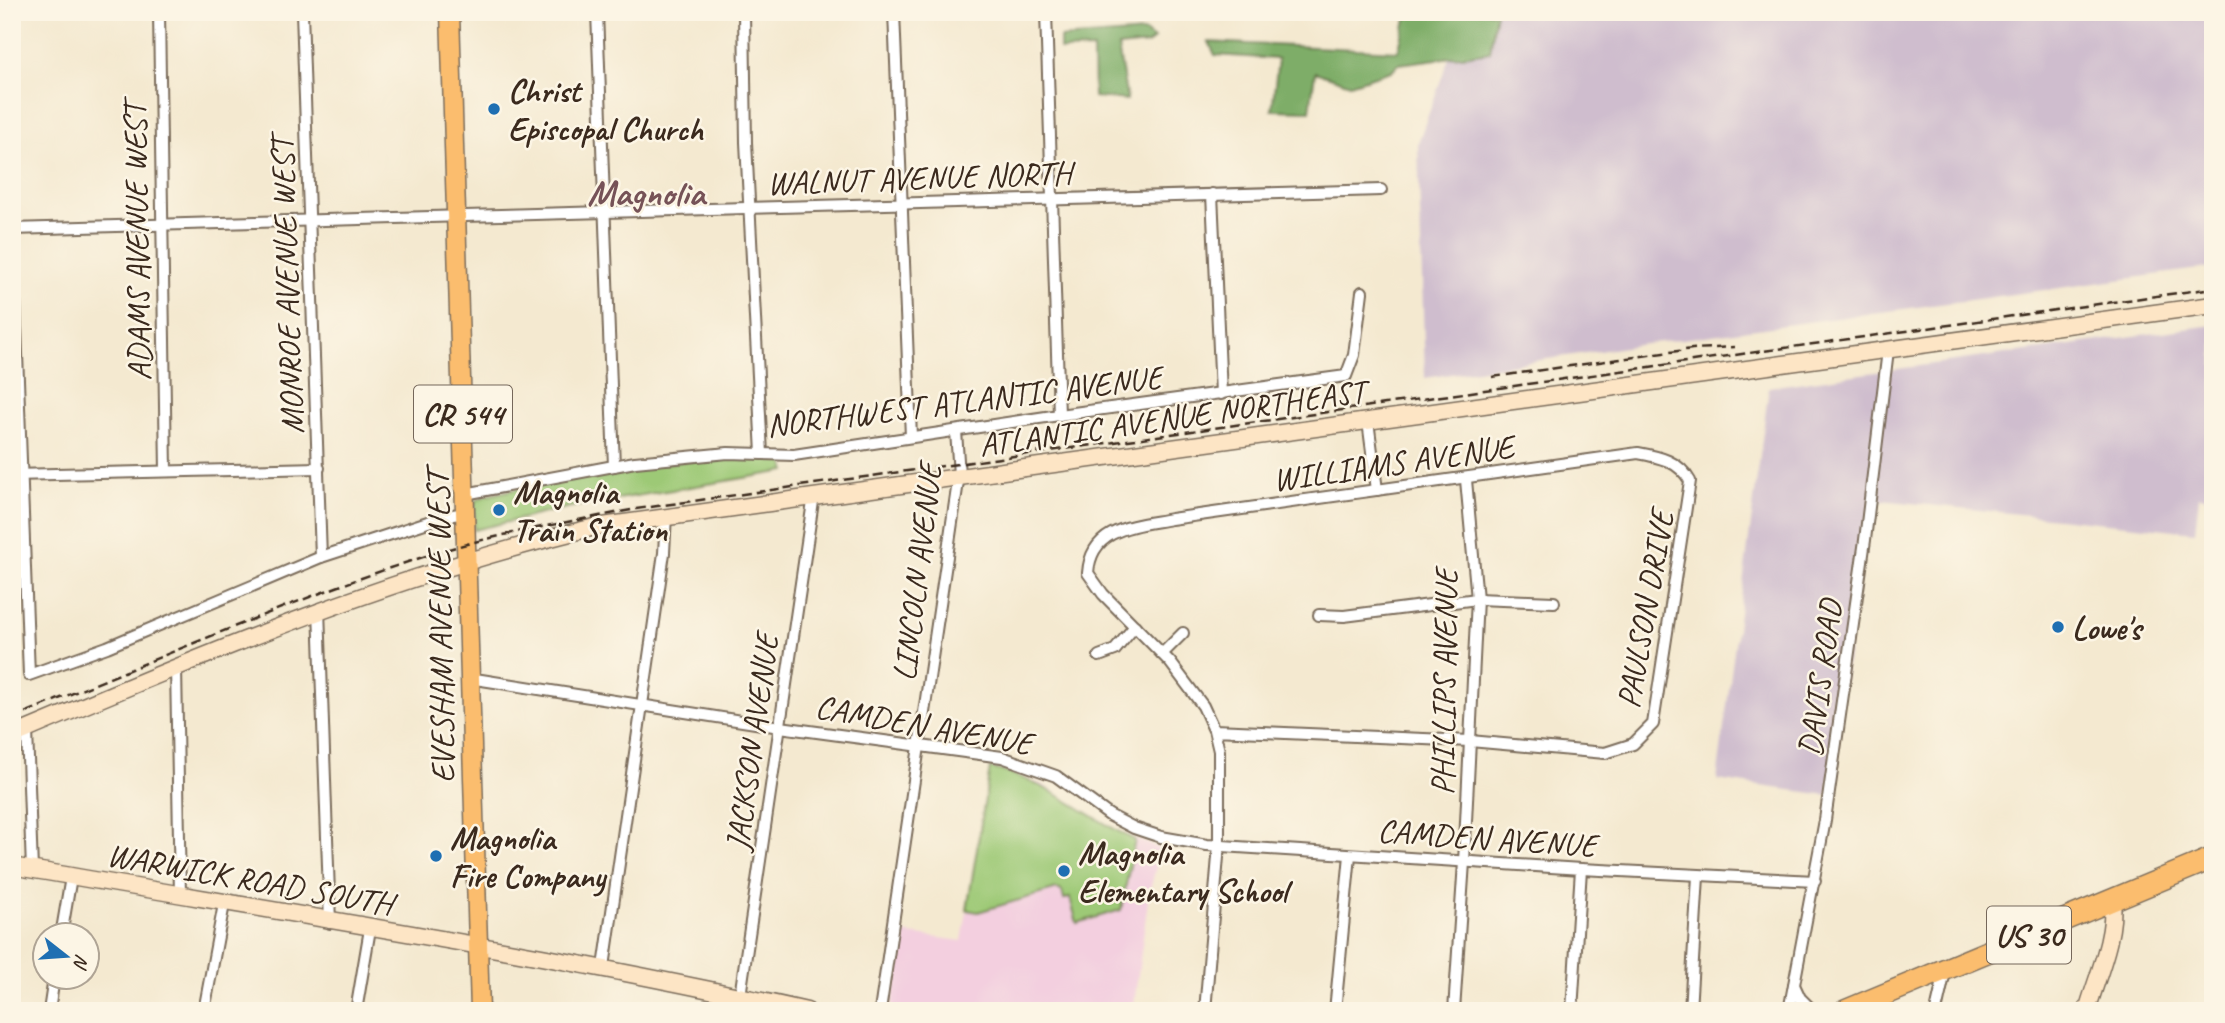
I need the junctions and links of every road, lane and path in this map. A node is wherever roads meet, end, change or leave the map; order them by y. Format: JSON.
{"nodes":[{"id":1,"x":159,"y":12,"type":"edge"},
{"id":2,"x":302,"y":12,"type":"edge"},
{"id":3,"x":450,"y":12,"type":"edge"},
{"id":4,"x":597,"y":12,"type":"edge"},
{"id":5,"x":744,"y":12,"type":"edge"},
{"id":6,"x":894,"y":12,"type":"edge"},
{"id":7,"x":1046,"y":12,"type":"edge"},
{"id":8,"x":1381,"y":190,"type":"dead end"},
{"id":9,"x":1212,"y":194,"type":"junction"},
{"id":10,"x":1051,"y":200,"type":"junction"},
{"id":11,"x":902,"y":204,"type":"junction"},
{"id":12,"x":750,"y":208,"type":"junction"},
{"id":13,"x":604,"y":212,"type":"junction"},
{"id":14,"x":458,"y":216,"type":"junction"},
{"id":15,"x":12,"y":219,"type":"edge"},
{"id":16,"x":310,"y":221,"type":"junction"},
{"id":17,"x":162,"y":226,"type":"junction"},
{"id":18,"x":12,"y":229,"type":"edge"},
{"id":19,"x":1362,"y":292,"type":"dead end"},
{"id":20,"x":2213,"y":305,"type":"edge"},
{"id":21,"x":1888,"y":350,"type":"junction"},
{"id":22,"x":1221,"y":394,"type":"junction"},
{"id":23,"x":1059,"y":415,"type":"junction"},
{"id":24,"x":1368,"y":421,"type":"junction"},
{"id":25,"x":956,"y":431,"type":"junction"},
{"id":26,"x":911,"y":437,"type":"junction"},
{"id":27,"x":762,"y":454,"type":"junction"},
{"id":28,"x":614,"y":466,"type":"junction"},
{"id":29,"x":319,"y":468,"type":"junction"},
{"id":30,"x":166,"y":471,"type":"junction"},
{"id":31,"x":1684,"y":472,"type":"joint"},
{"id":32,"x":16,"y":475,"type":"edge"},
{"id":33,"x":959,"y":475,"type":"junction"},
{"id":34,"x":1466,"y":480,"type":"junction"},
{"id":35,"x":1377,"y":490,"type":"junction"},
{"id":36,"x":465,"y":494,"type":"junction"},
{"id":37,"x":814,"y":495,"type":"junction"},
{"id":38,"x":466,"y":513,"type":"junction"},
{"id":39,"x":666,"y":515,"type":"junction"},
{"id":40,"x":321,"y":558,"type":"junction"},
{"id":41,"x":467,"y":559,"type":"junction"},
{"id":42,"x":1476,"y":598,"type":"junction"},
{"id":43,"x":1554,"y":602,"type":"dead end"},
{"id":44,"x":319,"y":609,"type":"junction"},
{"id":45,"x":1319,"y":615,"type":"dead end"},
{"id":46,"x":1135,"y":626,"type":"junction"},
{"id":47,"x":1183,"y":633,"type":"dead end"},
{"id":48,"x":1162,"y":654,"type":"junction"},
{"id":49,"x":1100,"y":656,"type":"dead end"},
{"id":50,"x":176,"y":667,"type":"junction"},
{"id":51,"x":469,"y":678,"type":"junction"},
{"id":52,"x":641,"y":705,"type":"junction"},
{"id":53,"x":780,"y":727,"type":"junction"},
{"id":54,"x":1214,"y":730,"type":"junction"},
{"id":55,"x":19,"y":733,"type":"edge"},
{"id":56,"x":1470,"y":741,"type":"junction"},
{"id":57,"x":920,"y":745,"type":"junction"},
{"id":58,"x":1219,"y":845,"type":"junction"},
{"id":59,"x":1350,"y":855,"type":"junction"},
{"id":60,"x":2213,"y":858,"type":"edge"},
{"id":61,"x":1465,"y":862,"type":"junction"},
{"id":62,"x":12,"y":866,"type":"edge"},
{"id":63,"x":1581,"y":869,"type":"junction"},
{"id":64,"x":32,"y":870,"type":"junction"},
{"id":65,"x":1699,"y":876,"type":"junction"},
{"id":66,"x":71,"y":877,"type":"junction"},
{"id":67,"x":1815,"y":881,"type":"junction"},
{"id":68,"x":180,"y":896,"type":"junction"},
{"id":69,"x":2112,"y":900,"type":"junction"},
{"id":70,"x":224,"y":904,"type":"junction"},
{"id":71,"x":63,"y":922,"type":"edge"},
{"id":72,"x":330,"y":923,"type":"junction"},
{"id":73,"x":370,"y":929,"type":"junction"},
{"id":74,"x":478,"y":947,"type":"junction"},
{"id":75,"x":604,"y":967,"type":"junction"},
{"id":76,"x":1945,"y":972,"type":"junction"},
{"id":77,"x":1794,"y":985,"type":"junction"},
{"id":78,"x":51,"y":992,"type":"edge"},
{"id":79,"x":740,"y":996,"type":"junction"},
{"id":80,"x":48,"y":1011,"type":"edge"},
{"id":81,"x":204,"y":1011,"type":"edge"},
{"id":82,"x":356,"y":1011,"type":"edge"},
{"id":83,"x":480,"y":1011,"type":"edge"},
{"id":84,"x":807,"y":1011,"type":"edge"},
{"id":85,"x":880,"y":1011,"type":"edge"},
{"id":86,"x":1205,"y":1011,"type":"edge"},
{"id":87,"x":1335,"y":1011,"type":"edge"},
{"id":88,"x":1454,"y":1011,"type":"edge"},
{"id":89,"x":1572,"y":1011,"type":"edge"},
{"id":90,"x":1690,"y":1011,"type":"edge"},
{"id":91,"x":1789,"y":1011,"type":"edge"},
{"id":92,"x":1813,"y":1011,"type":"edge"},
{"id":93,"x":1845,"y":1011,"type":"edge"},
{"id":94,"x":1936,"y":1011,"type":"edge"},
{"id":95,"x":2087,"y":1011,"type":"edge"}],
"edges":[{"from":1,"to":17,"type":"street","name":"ADAMS AVENUE WEST"},
{"from":2,"to":16,"type":"street","name":"MONROE AVENUE WEST"},
{"from":3,"to":14,"type":"main road","name":"EVESHAM AVENUE WEST","number":"CR 544"},
{"from":4,"to":13,"type":"street"},
{"from":5,"to":12,"type":"street"},
{"from":6,"to":11,"type":"street","name":"LINCOLN AVENUE"},
{"from":7,"to":10,"type":"street"},
{"from":8,"to":9,"type":"street","name":"WALNUT AVENUE NORTH"},
{"from":9,"to":10,"type":"street","name":"WALNUT AVENUE NORTH"},
{"from":9,"to":22,"type":"street"},
{"from":10,"to":11,"type":"street","name":"WALNUT AVENUE NORTH"},
{"from":10,"to":23,"type":"street"},
{"from":11,"to":12,"type":"street","name":"WALNUT AVENUE NORTH"},
{"from":11,"to":26,"type":"street","name":"LINCOLN AVENUE"},
{"from":12,"to":13,"type":"street","name":"WALNUT AVENUE NORTH"},
{"from":12,"to":27,"type":"street"},
{"from":13,"to":14,"type":"street","name":"WALNUT AVENUE NORTH"},
{"from":13,"to":28,"type":"street"},
{"from":14,"to":16,"type":"street","name":"WALNUT AVENUE NORTH"},
{"from":14,"to":36,"type":"main road","name":"EVESHAM AVENUE WEST","number":"CR 544"},
{"from":15,"to":18,"type":"street"},
{"from":16,"to":17,"type":"street","name":"WALNUT AVENUE NORTH"},
{"from":16,"to":29,"type":"street","name":"MONROE AVENUE WEST"},
{"from":17,"to":18,"type":"street","name":"WALNUT AVENUE NORTH"},
{"from":17,"to":30,"type":"street","name":"ADAMS AVENUE WEST"},
{"from":18,"to":32,"type":"street"},
{"from":19,"to":22,"type":"street","name":"NORTHWEST ATLANTIC AVENUE"},
{"from":20,"to":21,"type":"street","name":"ATLANTIC AVENUE NORTHEAST"},
{"from":21,"to":24,"type":"street","name":"ATLANTIC AVENUE NORTHEAST"},
{"from":21,"to":67,"type":"street","name":"DAVIS ROAD"},
{"from":22,"to":23,"type":"street","name":"NORTHWEST ATLANTIC AVENUE"},
{"from":23,"to":25,"type":"street","name":"NORTHWEST ATLANTIC AVENUE"},
{"from":24,"to":33,"type":"street","name":"ATLANTIC AVENUE NORTHEAST"},
{"from":24,"to":35,"type":"street"},
{"from":25,"to":26,"type":"street","name":"NORTHWEST ATLANTIC AVENUE"},
{"from":25,"to":33,"type":"street","name":"LINCOLN AVENUE"},
{"from":26,"to":27,"type":"street","name":"NORTHWEST ATLANTIC AVENUE"},
{"from":27,"to":28,"type":"street","name":"NORTHWEST ATLANTIC AVENUE"},
{"from":28,"to":36,"type":"street","name":"NORTHWEST ATLANTIC AVENUE"},
{"from":29,"to":30,"type":"street"},
{"from":29,"to":40,"type":"street","name":"MONROE AVENUE WEST"},
{"from":30,"to":32,"type":"street"},
{"from":31,"to":34,"type":"street","name":"WILLIAMS AVENUE"},
{"from":31,"to":56,"type":"street","name":"PAULSON DRIVE"},
{"from":32,"to":40,"type":"street"},
{"from":33,"to":37,"type":"street","name":"ATLANTIC AVENUE NORTHEAST"},
{"from":33,"to":57,"type":"street","name":"LINCOLN AVENUE"},
{"from":34,"to":35,"type":"street","name":"WILLIAMS AVENUE"},
{"from":34,"to":42,"type":"street","name":"PHILLIPS AVENUE"},
{"from":35,"to":46,"type":"street","name":"WILLIAMS AVENUE"},
{"from":36,"to":38,"type":"main road","name":"EVESHAM AVENUE WEST","number":"CR 544"},
{"from":37,"to":39,"type":"street","name":"ATLANTIC AVENUE NORTHEAST"},
{"from":37,"to":53,"type":"street","name":"JACKSON AVENUE"},
{"from":38,"to":40,"type":"street"},
{"from":38,"to":41,"type":"main road","name":"EVESHAM AVENUE WEST","number":"CR 544"},
{"from":39,"to":41,"type":"street","name":"ATLANTIC AVENUE NORTHEAST"},
{"from":39,"to":52,"type":"street"},
{"from":41,"to":44,"type":"street","name":"ATLANTIC AVENUE NORTHEAST"},
{"from":41,"to":51,"type":"main road","name":"EVESHAM AVENUE WEST","number":"CR 544"},
{"from":42,"to":43,"type":"street"},
{"from":42,"to":45,"type":"street"},
{"from":42,"to":56,"type":"street","name":"PHILLIPS AVENUE"},
{"from":44,"to":50,"type":"street","name":"ATLANTIC AVENUE NORTHEAST"},
{"from":44,"to":72,"type":"street"},
{"from":46,"to":48,"type":"street"},
{"from":46,"to":49,"type":"street"},
{"from":47,"to":48,"type":"street"},
{"from":48,"to":54,"type":"street"},
{"from":50,"to":55,"type":"street","name":"ATLANTIC AVENUE NORTHEAST"},
{"from":50,"to":68,"type":"street"},
{"from":51,"to":52,"type":"street","name":"CAMDEN AVENUE"},
{"from":51,"to":74,"type":"main road","name":"EVESHAM AVENUE WEST","number":"CR 544"},
{"from":52,"to":53,"type":"street","name":"CAMDEN AVENUE"},
{"from":52,"to":75,"type":"street"},
{"from":53,"to":57,"type":"street","name":"CAMDEN AVENUE"},
{"from":53,"to":79,"type":"street","name":"JACKSON AVENUE"},
{"from":54,"to":56,"type":"street"},
{"from":54,"to":58,"type":"street"},
{"from":55,"to":64,"type":"street"},
{"from":56,"to":61,"type":"street","name":"PHILLIPS AVENUE"},
{"from":57,"to":58,"type":"street","name":"CAMDEN AVENUE"},
{"from":57,"to":85,"type":"street","name":"LINCOLN AVENUE"},
{"from":58,"to":59,"type":"street","name":"CAMDEN AVENUE"},
{"from":58,"to":86,"type":"street"},
{"from":59,"to":61,"type":"street","name":"CAMDEN AVENUE"},
{"from":59,"to":87,"type":"street"},
{"from":60,"to":69,"type":"highway","number":"US 30"},
{"from":61,"to":63,"type":"street","name":"CAMDEN AVENUE"},
{"from":61,"to":88,"type":"street","name":"PHILLIPS AVENUE"},
{"from":62,"to":64,"type":"street","name":"WARWICK ROAD SOUTH"},
{"from":63,"to":65,"type":"street","name":"CAMDEN AVENUE"},
{"from":63,"to":89,"type":"street"},
{"from":64,"to":66,"type":"street","name":"WARWICK ROAD SOUTH"},
{"from":65,"to":67,"type":"street","name":"CAMDEN AVENUE"},
{"from":65,"to":90,"type":"street"},
{"from":66,"to":68,"type":"street","name":"WARWICK ROAD SOUTH"},
{"from":66,"to":71,"type":"street"},
{"from":67,"to":77,"type":"street","name":"DAVIS ROAD"},
{"from":68,"to":70,"type":"street","name":"WARWICK ROAD SOUTH"},
{"from":69,"to":76,"type":"highway","number":"US 30"},
{"from":69,"to":95,"type":"street"},
{"from":70,"to":72,"type":"street","name":"WARWICK ROAD SOUTH"},
{"from":70,"to":81,"type":"street"},
{"from":72,"to":73,"type":"street","name":"WARWICK ROAD SOUTH"},
{"from":73,"to":74,"type":"street","name":"WARWICK ROAD SOUTH"},
{"from":73,"to":82,"type":"street"},
{"from":74,"to":75,"type":"street","name":"WARWICK ROAD SOUTH"},
{"from":74,"to":83,"type":"main road","number":"CR 544"},
{"from":75,"to":79,"type":"street","name":"WARWICK ROAD SOUTH"},
{"from":76,"to":93,"type":"highway","number":"US 30"},
{"from":76,"to":94,"type":"street"},
{"from":77,"to":91,"type":"street","name":"DAVIS ROAD"},
{"from":77,"to":92,"type":"street"},
{"from":78,"to":80,"type":"street"},
{"from":79,"to":84,"type":"street","name":"WARWICK ROAD SOUTH"}]}
